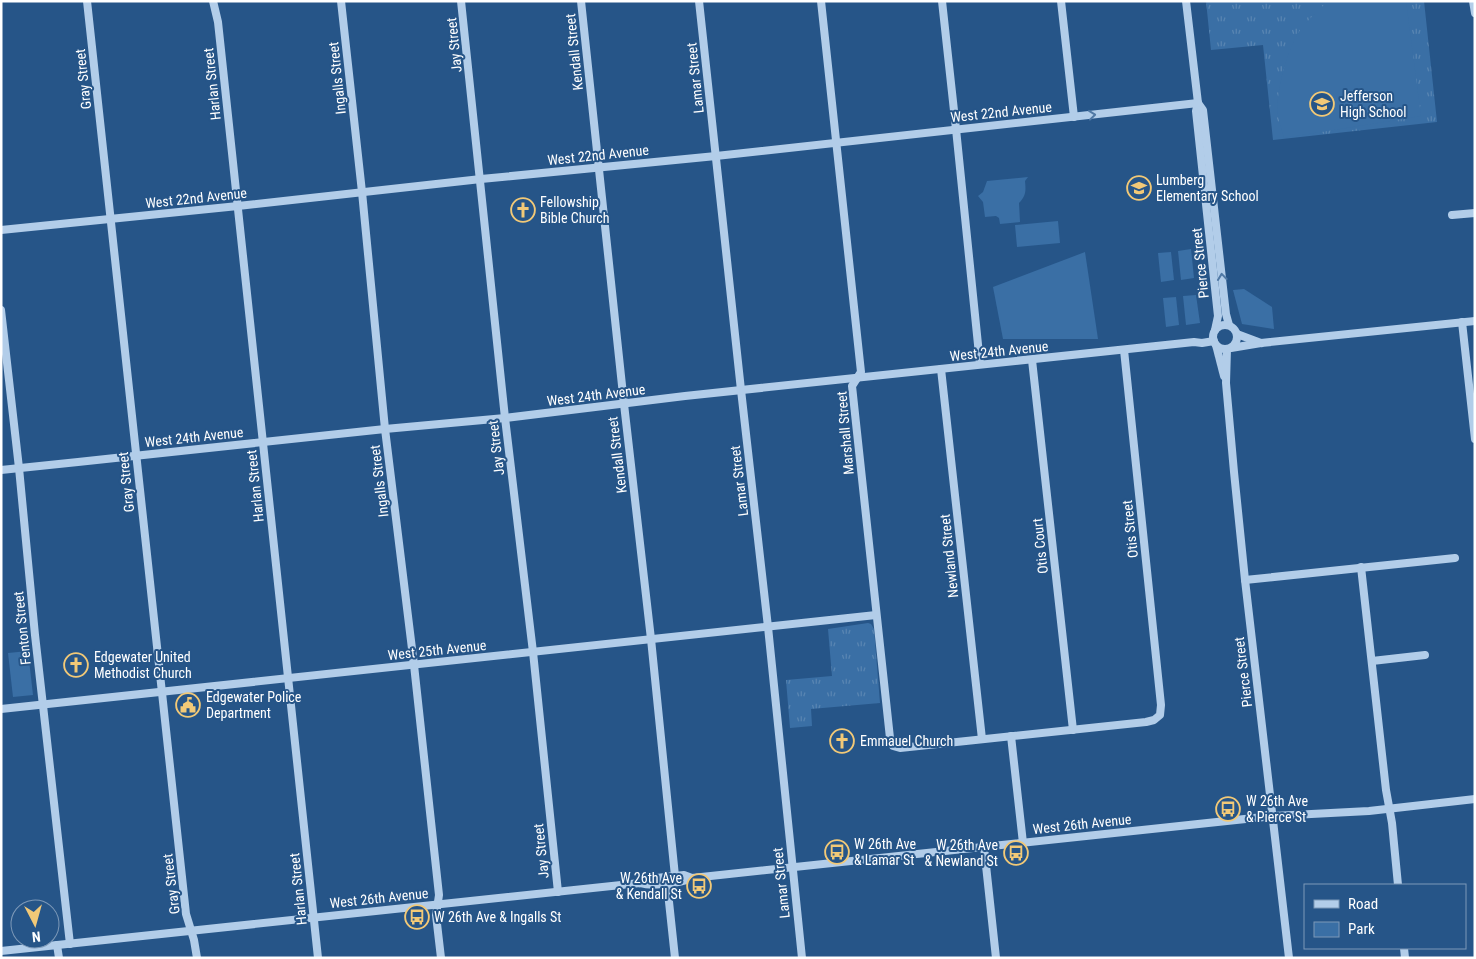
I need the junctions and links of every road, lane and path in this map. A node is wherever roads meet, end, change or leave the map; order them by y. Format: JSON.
{"nodes":[{"id":1,"x":87,"y":1,"type":"edge"},
{"id":2,"x":213,"y":1,"type":"edge"},
{"id":3,"x":217,"y":1,"type":"edge"},
{"id":4,"x":341,"y":1,"type":"edge"},
{"id":5,"x":461,"y":1,"type":"edge"},
{"id":6,"x":581,"y":1,"type":"edge"},
{"id":7,"x":699,"y":1,"type":"edge"},
{"id":8,"x":821,"y":1,"type":"edge"},
{"id":9,"x":942,"y":1,"type":"edge"},
{"id":10,"x":1061,"y":1,"type":"edge"},
{"id":11,"x":1186,"y":1,"type":"edge"},
{"id":12,"x":1473,"y":1,"type":"edge"},
{"id":13,"x":217,"y":12,"type":"junction"},
{"id":14,"x":1475,"y":14,"type":"edge"},
{"id":15,"x":1198,"y":103,"type":"junction"},
{"id":16,"x":1074,"y":117,"type":"junction"},
{"id":17,"x":956,"y":129,"type":"junction"},
{"id":18,"x":837,"y":143,"type":"junction"},
{"id":19,"x":716,"y":156,"type":"junction"},
{"id":20,"x":598,"y":167,"type":"junction"},
{"id":21,"x":481,"y":179,"type":"junction"},
{"id":22,"x":362,"y":192,"type":"junction"},
{"id":23,"x":238,"y":206,"type":"junction"},
{"id":24,"x":1475,"y":213,"type":"edge"},
{"id":25,"x":1452,"y":215,"type":"dead end"},
{"id":26,"x":111,"y":219,"type":"junction"},
{"id":27,"x":1,"y":230,"type":"edge"},
{"id":28,"x":1,"y":310,"type":"edge"},
{"id":29,"x":1475,"y":320,"type":"edge"},
{"id":30,"x":1462,"y":322,"type":"junction"},
{"id":31,"x":1229,"y":325,"type":"junction"},
{"id":32,"x":1237,"y":334,"type":"junction"},
{"id":33,"x":1215,"y":337,"type":"junction"},
{"id":34,"x":1261,"y":343,"type":"junction"},
{"id":35,"x":1229,"y":348,"type":"junction"},
{"id":36,"x":1124,"y":350,"type":"junction"},
{"id":37,"x":1032,"y":360,"type":"junction"},
{"id":38,"x":980,"y":364,"type":"junction"},
{"id":39,"x":941,"y":369,"type":"junction"},
{"id":40,"x":858,"y":378,"type":"junction"},
{"id":41,"x":1226,"y":383,"type":"junction"},
{"id":42,"x":741,"y":390,"type":"junction"},
{"id":43,"x":624,"y":404,"type":"junction"},
{"id":44,"x":505,"y":418,"type":"junction"},
{"id":45,"x":385,"y":428,"type":"junction"},
{"id":46,"x":1475,"y":439,"type":"edge"},
{"id":47,"x":263,"y":442,"type":"junction"},
{"id":48,"x":136,"y":456,"type":"junction"},
{"id":49,"x":19,"y":468,"type":"junction"},
{"id":50,"x":1,"y":470,"type":"edge"},
{"id":51,"x":1455,"y":558,"type":"dead end"},
{"id":52,"x":1362,"y":567,"type":"junction"},
{"id":53,"x":1245,"y":580,"type":"junction"},
{"id":54,"x":876,"y":615,"type":"junction"},
{"id":55,"x":768,"y":627,"type":"junction"},
{"id":56,"x":651,"y":639,"type":"junction"},
{"id":57,"x":532,"y":652,"type":"junction"},
{"id":58,"x":1425,"y":654,"type":"dead end"},
{"id":59,"x":1372,"y":661,"type":"junction"},
{"id":60,"x":414,"y":665,"type":"junction"},
{"id":61,"x":289,"y":678,"type":"junction"},
{"id":62,"x":162,"y":692,"type":"junction"},
{"id":63,"x":42,"y":705,"type":"junction"},
{"id":64,"x":1,"y":709,"type":"edge"},
{"id":65,"x":1072,"y":730,"type":"junction"},
{"id":66,"x":1011,"y":736,"type":"junction"},
{"id":67,"x":982,"y":739,"type":"junction"},
{"id":68,"x":1475,"y":799,"type":"edge"},
{"id":69,"x":1389,"y":808,"type":"junction"},
{"id":70,"x":1273,"y":816,"type":"junction"},
{"id":71,"x":1022,"y":842,"type":"junction"},
{"id":72,"x":984,"y":847,"type":"junction"},
{"id":73,"x":792,"y":867,"type":"junction"},
{"id":74,"x":675,"y":876,"type":"junction"},
{"id":75,"x":692,"y":878,"type":"junction"},
{"id":76,"x":640,"y":883,"type":"junction"},
{"id":77,"x":667,"y":883,"type":"junction"},
{"id":78,"x":1398,"y":884,"type":"edge"},
{"id":79,"x":558,"y":892,"type":"junction"},
{"id":80,"x":438,"y":905,"type":"junction"},
{"id":81,"x":314,"y":918,"type":"junction"},
{"id":82,"x":191,"y":931,"type":"junction"},
{"id":83,"x":70,"y":944,"type":"junction"},
{"id":84,"x":60,"y":945,"type":"edge"},
{"id":85,"x":20,"y":949,"type":"edge"},
{"id":86,"x":1,"y":951,"type":"edge"},
{"id":87,"x":197,"y":958,"type":"edge"},
{"id":88,"x":318,"y":958,"type":"edge"},
{"id":89,"x":441,"y":958,"type":"edge"},
{"id":90,"x":675,"y":958,"type":"edge"},
{"id":91,"x":802,"y":958,"type":"edge"},
{"id":92,"x":996,"y":958,"type":"edge"},
{"id":93,"x":1289,"y":958,"type":"edge"}],
"edges":[{"from":1,"to":26,"type":"street","name":"Gray Street"},
{"from":2,"to":13,"type":"street","name":"Harlan Street"},
{"from":3,"to":13,"type":"street","name":"Harlan Street"},
{"from":4,"to":22,"type":"street","name":"Ingalls Street"},
{"from":5,"to":21,"type":"street","name":"Jay Street"},
{"from":6,"to":20,"type":"street","name":"Kendall Street"},
{"from":7,"to":19,"type":"street","name":"Lamar Street"},
{"from":8,"to":18,"type":"street","name":"Marshall Street"},
{"from":9,"to":17,"type":"street"},
{"from":10,"to":16,"type":"street"},
{"from":11,"to":15,"type":"street","name":"Pierce Street"},
{"from":12,"to":14,"type":"street"},
{"from":13,"to":23,"type":"street","name":"Harlan Street"},
{"from":16,"to":15,"type":"street","name":"West 22nd Avenue","one_way":true},
{"from":31,"to":15,"type":"street","name":"Pierce Street","one_way":true},
{"from":15,"to":33,"type":"street","name":"Pierce Street"},
{"from":16,"to":17,"type":"street","name":"West 22nd Avenue"},
{"from":17,"to":18,"type":"street","name":"West 22nd Avenue"},
{"from":17,"to":38,"type":"street"},
{"from":18,"to":19,"type":"street","name":"West 22nd Avenue"},
{"from":18,"to":40,"type":"street","name":"Marshall Street"},
{"from":19,"to":20,"type":"street","name":"West 22nd Avenue"},
{"from":19,"to":42,"type":"street","name":"Lamar Street"},
{"from":20,"to":21,"type":"street","name":"West 22nd Avenue"},
{"from":20,"to":43,"type":"street","name":"Kendall Street"},
{"from":21,"to":22,"type":"street","name":"West 22nd Avenue"},
{"from":21,"to":44,"type":"street","name":"Jay Street"},
{"from":22,"to":23,"type":"street","name":"West 22nd Avenue"},
{"from":22,"to":45,"type":"street","name":"Ingalls Street"},
{"from":23,"to":26,"type":"street","name":"West 22nd Avenue"},
{"from":23,"to":47,"type":"street","name":"Harlan Street"},
{"from":24,"to":25,"type":"street"},
{"from":26,"to":27,"type":"street","name":"West 22nd Avenue"},
{"from":26,"to":48,"type":"street","name":"Gray Street"},
{"from":28,"to":49,"type":"street","name":"Fenton Street"},
{"from":29,"to":30,"type":"street"},
{"from":30,"to":34,"type":"street"},
{"from":30,"to":46,"type":"street"},
{"from":31,"to":32,"type":"street"},
{"from":31,"to":33,"type":"street"},
{"from":32,"to":34,"type":"street"},
{"from":32,"to":35,"type":"street"},
{"from":33,"to":35,"type":"street"},
{"from":33,"to":36,"type":"street","name":"West 24th Avenue"},
{"from":33,"to":41,"type":"street","name":"Pierce Street"},
{"from":34,"to":35,"type":"street"},
{"from":35,"to":41,"type":"street","name":"Pierce Street"},
{"from":36,"to":37,"type":"street","name":"West 24th Avenue"},
{"from":36,"to":65,"type":"street","name":"Otis Street"},
{"from":37,"to":38,"type":"street","name":"West 24th Avenue"},
{"from":37,"to":65,"type":"street","name":"Otis Court"},
{"from":38,"to":39,"type":"street","name":"West 24th Avenue"},
{"from":39,"to":40,"type":"street","name":"West 24th Avenue"},
{"from":39,"to":67,"type":"street","name":"Newland Street"},
{"from":40,"to":42,"type":"street","name":"West 24th Avenue"},
{"from":40,"to":54,"type":"street","name":"Marshall Street"},
{"from":41,"to":53,"type":"street","name":"Pierce Street"},
{"from":42,"to":43,"type":"street","name":"West 24th Avenue"},
{"from":42,"to":55,"type":"street","name":"Lamar Street"},
{"from":43,"to":44,"type":"street","name":"West 24th Avenue"},
{"from":43,"to":56,"type":"street","name":"Kendall Street"},
{"from":44,"to":45,"type":"street","name":"West 24th Avenue"},
{"from":44,"to":57,"type":"street","name":"Jay Street"},
{"from":45,"to":47,"type":"street","name":"West 24th Avenue"},
{"from":45,"to":60,"type":"street","name":"Ingalls Street"},
{"from":47,"to":48,"type":"street","name":"West 24th Avenue"},
{"from":47,"to":61,"type":"street","name":"Harlan Street"},
{"from":48,"to":49,"type":"street","name":"West 24th Avenue"},
{"from":48,"to":62,"type":"street","name":"Gray Street"},
{"from":49,"to":50,"type":"street","name":"West 24th Avenue"},
{"from":49,"to":63,"type":"street","name":"Fenton Street"},
{"from":51,"to":52,"type":"street"},
{"from":52,"to":53,"type":"street"},
{"from":52,"to":59,"type":"street"},
{"from":53,"to":70,"type":"street","name":"Pierce Street"},
{"from":54,"to":55,"type":"street","name":"West 25th Avenue"},
{"from":54,"to":67,"type":"street","name":"Marshall Street"},
{"from":55,"to":56,"type":"street","name":"West 25th Avenue"},
{"from":55,"to":73,"type":"street","name":"Lamar Street"},
{"from":56,"to":57,"type":"street","name":"West 25th Avenue"},
{"from":56,"to":74,"type":"street","name":"Kendall Street"},
{"from":57,"to":60,"type":"street","name":"West 25th Avenue"},
{"from":57,"to":79,"type":"street","name":"Jay Street"},
{"from":58,"to":59,"type":"street"},
{"from":59,"to":69,"type":"street"},
{"from":60,"to":61,"type":"street","name":"West 25th Avenue"},
{"from":60,"to":80,"type":"street","name":"Ingalls Street"},
{"from":61,"to":62,"type":"street","name":"West 25th Avenue"},
{"from":61,"to":81,"type":"street","name":"Harlan Street"},
{"from":62,"to":63,"type":"street","name":"West 25th Avenue"},
{"from":62,"to":82,"type":"street","name":"Gray Street"},
{"from":63,"to":64,"type":"street","name":"West 25th Avenue"},
{"from":63,"to":83,"type":"street","name":"Fenton Street"},
{"from":65,"to":66,"type":"street"},
{"from":66,"to":67,"type":"street"},
{"from":66,"to":71,"type":"street"},
{"from":68,"to":69,"type":"street","name":"West 26th Avenue"},
{"from":69,"to":70,"type":"street","name":"West 26th Avenue"},
{"from":69,"to":78,"type":"street"},
{"from":70,"to":71,"type":"street","name":"West 26th Avenue"},
{"from":70,"to":93,"type":"street","name":"Pierce Street"},
{"from":71,"to":72,"type":"street","name":"West 26th Avenue"},
{"from":72,"to":73,"type":"street","name":"West 26th Avenue"},
{"from":72,"to":92,"type":"street"},
{"from":73,"to":75,"type":"street","name":"West 26th Avenue"},
{"from":73,"to":91,"type":"street","name":"Lamar Street"},
{"from":74,"to":75,"type":"street","name":"West 26th Avenue"},
{"from":74,"to":76,"type":"street","name":"West 26th Avenue"},
{"from":75,"to":77,"type":"street","name":"West 26th Avenue"},
{"from":76,"to":77,"type":"street","name":"West 26th Avenue"},
{"from":76,"to":79,"type":"street","name":"West 26th Avenue"},
{"from":77,"to":90,"type":"street"},
{"from":79,"to":80,"type":"street","name":"West 26th Avenue"},
{"from":80,"to":81,"type":"street","name":"West 26th Avenue"},
{"from":80,"to":89,"type":"street","name":"Ingalls Street"},
{"from":81,"to":82,"type":"street","name":"West 26th Avenue"},
{"from":81,"to":88,"type":"street","name":"Harlan Street"},
{"from":82,"to":83,"type":"street","name":"West 26th Avenue"},
{"from":82,"to":87,"type":"street","name":"Gray Street"},
{"from":83,"to":84,"type":"street","name":"West 26th Avenue"},
{"from":85,"to":86,"type":"street","name":"West 26th Avenue"}]}
